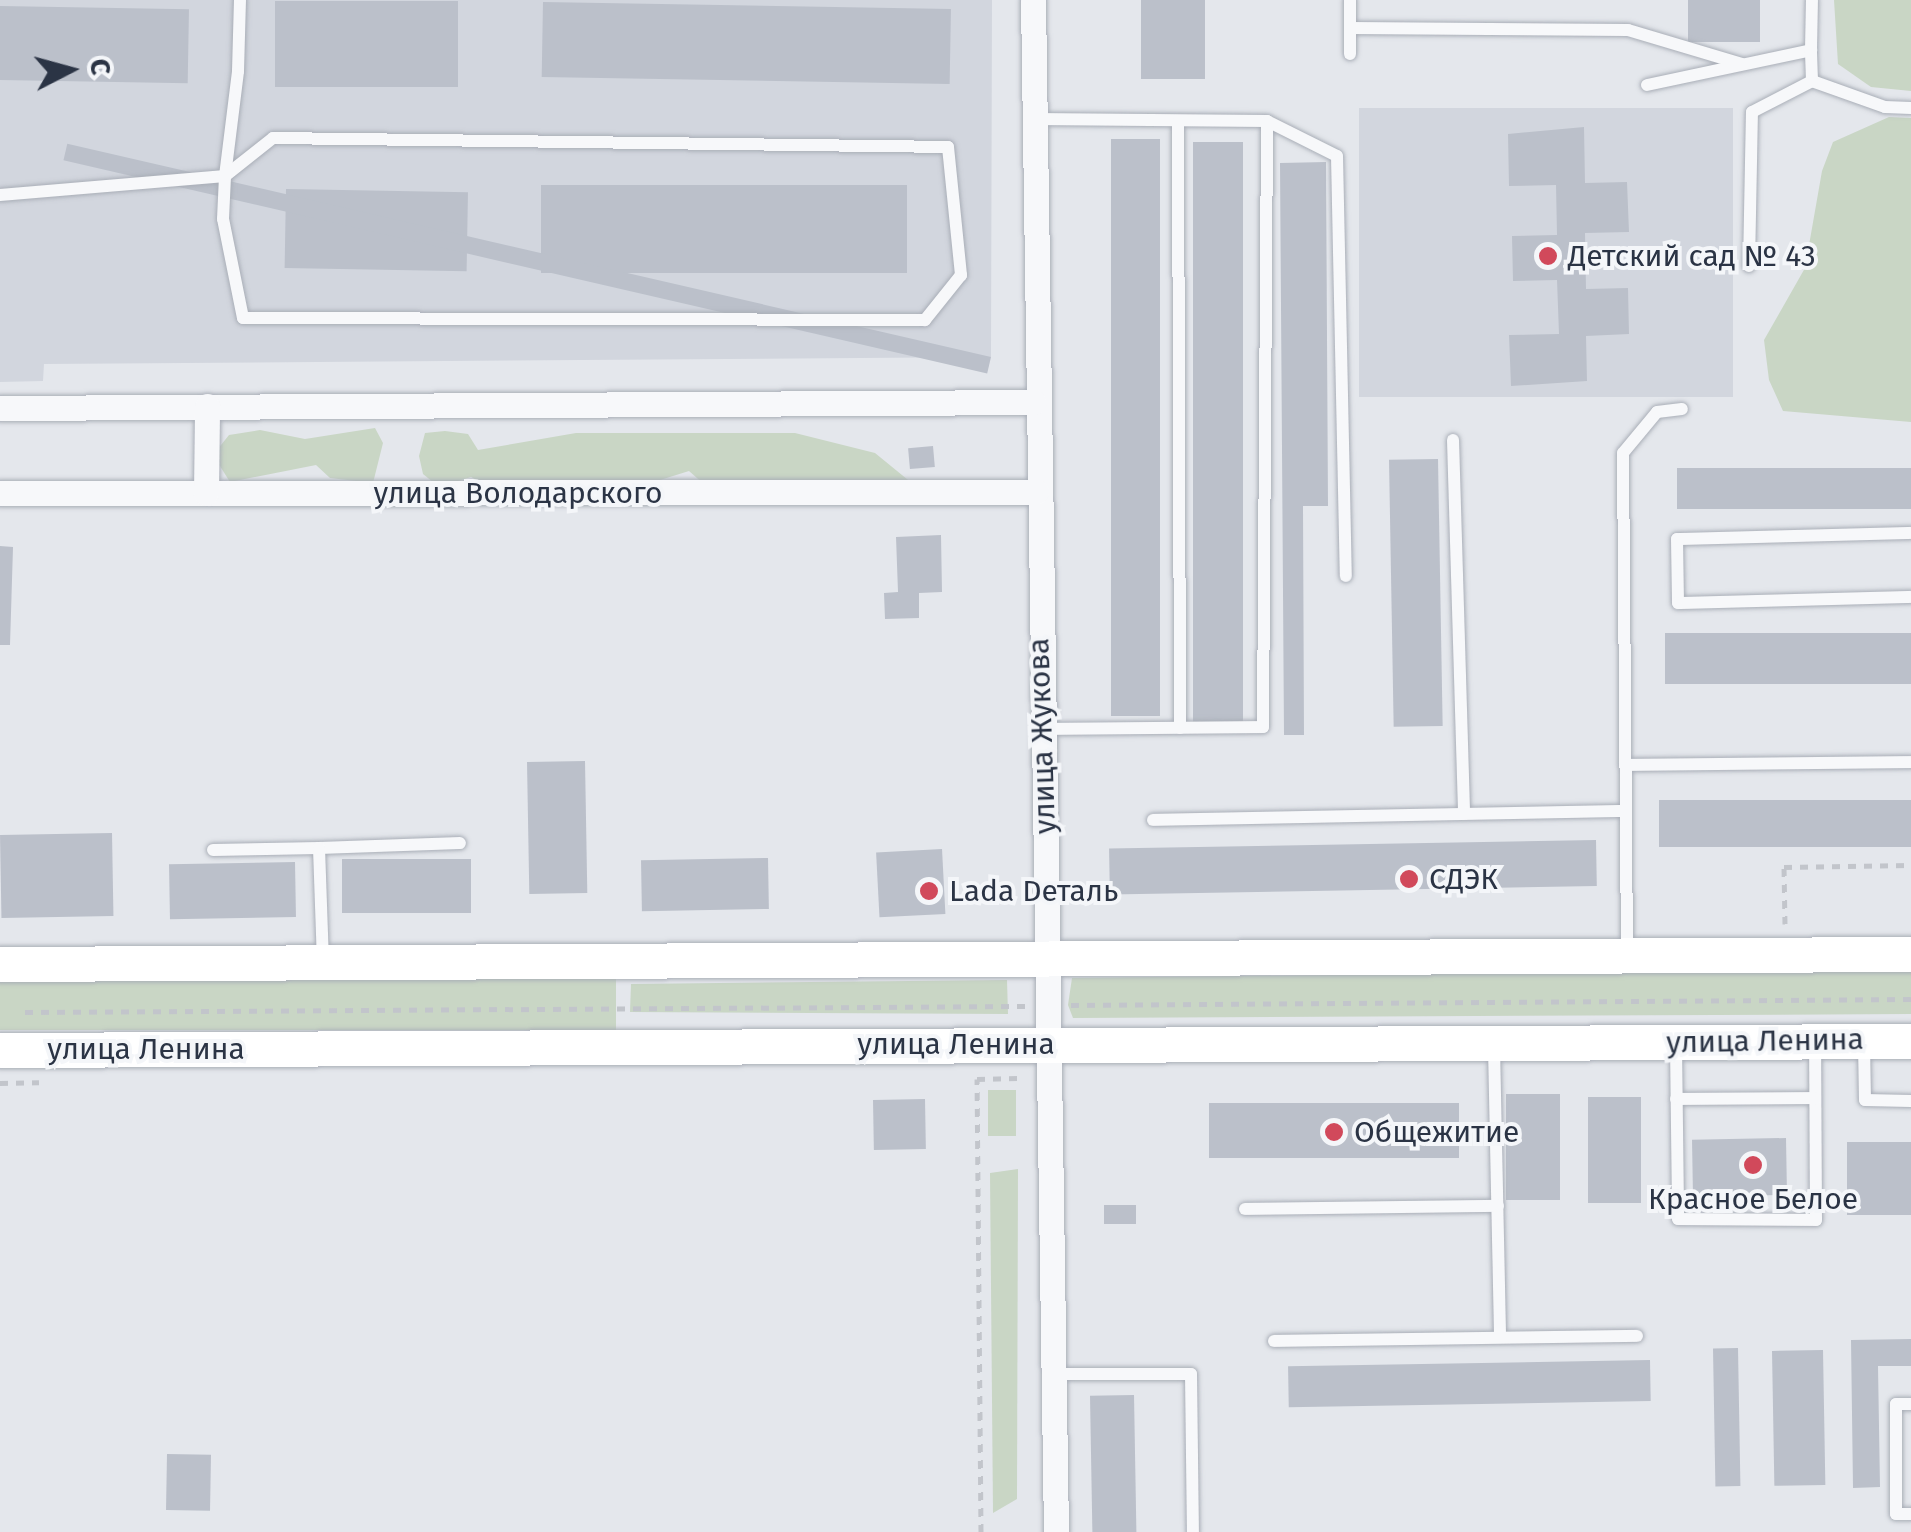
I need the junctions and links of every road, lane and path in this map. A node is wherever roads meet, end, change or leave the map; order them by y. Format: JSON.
{"nodes":[{"id":1,"x":240,"y":0,"type":"edge"},
{"id":2,"x":1034,"y":0,"type":"edge"},
{"id":3,"x":1350,"y":0,"type":"edge"},
{"id":4,"x":1812,"y":0,"type":"edge"},
{"id":5,"x":1350,"y":28,"type":"junction"},
{"id":6,"x":1812,"y":50,"type":"junction"},
{"id":7,"x":1350,"y":54,"type":"dead end"},
{"id":8,"x":1742,"y":64,"type":"junction"},
{"id":9,"x":1812,"y":80,"type":"junction"},
{"id":10,"x":1647,"y":85,"type":"dead end"},
{"id":11,"x":1911,"y":108,"type":"edge"},
{"id":12,"x":1034,"y":119,"type":"junction"},
{"id":13,"x":1267,"y":121,"type":"junction"},
{"id":14,"x":1178,"y":123,"type":"junction"},
{"id":15,"x":225,"y":176,"type":"junction"},
{"id":16,"x":0,"y":195,"type":"edge"},
{"id":17,"x":1748,"y":266,"type":"dead end"},
{"id":18,"x":1034,"y":402,"type":"junction"},
{"id":19,"x":207,"y":406,"type":"junction"},
{"id":20,"x":0,"y":408,"type":"edge"},
{"id":21,"x":1682,"y":409,"type":"dead end"},
{"id":22,"x":1453,"y":440,"type":"dead end"},
{"id":23,"x":1036,"y":492,"type":"junction"},
{"id":24,"x":0,"y":493,"type":"edge"},
{"id":25,"x":206,"y":493,"type":"junction"},
{"id":26,"x":1911,"y":533,"type":"edge"},
{"id":27,"x":1346,"y":576,"type":"dead end"},
{"id":28,"x":1911,"y":597,"type":"edge"},
{"id":29,"x":1180,"y":728,"type":"junction"},
{"id":30,"x":1040,"y":729,"type":"junction"},
{"id":31,"x":1911,"y":762,"type":"edge"},
{"id":32,"x":1625,"y":765,"type":"junction"},
{"id":33,"x":1626,"y":812,"type":"junction"},
{"id":34,"x":1464,"y":814,"type":"junction"},
{"id":35,"x":1152,"y":820,"type":"dead end"},
{"id":36,"x":460,"y":843,"type":"dead end"},
{"id":37,"x":318,"y":848,"type":"junction"},
{"id":38,"x":214,"y":850,"type":"dead end"},
{"id":39,"x":1911,"y":865,"type":"edge"},
{"id":40,"x":1785,"y":924,"type":"dead end"},
{"id":41,"x":1911,"y":954,"type":"edge"},
{"id":42,"x":1626,"y":956,"type":"junction"},
{"id":43,"x":1051,"y":959,"type":"junction"},
{"id":44,"x":323,"y":962,"type":"junction"},
{"id":45,"x":0,"y":964,"type":"edge"},
{"id":46,"x":1911,"y":999,"type":"edge"},
{"id":47,"x":1068,"y":1005,"type":"dead end"},
{"id":48,"x":1025,"y":1006,"type":"dead end"},
{"id":49,"x":25,"y":1012,"type":"dead end"},
{"id":50,"x":1815,"y":1040,"type":"junction"},
{"id":51,"x":1864,"y":1040,"type":"junction"},
{"id":52,"x":1911,"y":1040,"type":"edge"},
{"id":53,"x":1676,"y":1042,"type":"junction"},
{"id":54,"x":1052,"y":1044,"type":"junction"},
{"id":55,"x":1494,"y":1044,"type":"junction"},
{"id":56,"x":0,"y":1050,"type":"edge"},
{"id":57,"x":977,"y":1079,"type":"dead end"},
{"id":58,"x":1815,"y":1098,"type":"junction"},
{"id":59,"x":1676,"y":1099,"type":"junction"},
{"id":60,"x":1911,"y":1100,"type":"edge"},
{"id":61,"x":1498,"y":1206,"type":"junction"},
{"id":62,"x":1245,"y":1209,"type":"dead end"},
{"id":63,"x":1637,"y":1336,"type":"dead end"},
{"id":64,"x":1500,"y":1337,"type":"junction"},
{"id":65,"x":1274,"y":1341,"type":"dead end"},
{"id":66,"x":1057,"y":1374,"type":"junction"},
{"id":67,"x":1911,"y":1404,"type":"edge"},
{"id":68,"x":1911,"y":1514,"type":"edge"},
{"id":69,"x":981,"y":1532,"type":"edge"},
{"id":70,"x":1056,"y":1532,"type":"edge"},
{"id":71,"x":1193,"y":1532,"type":"edge"}],
"edges":[{"from":1,"to":15,"type":"lane"},
{"from":2,"to":12,"type":"street","name":"улица Жукова"},
{"from":3,"to":5,"type":"lane"},
{"from":4,"to":6,"type":"lane"},
{"from":5,"to":7,"type":"lane"},
{"from":5,"to":8,"type":"lane"},
{"from":6,"to":8,"type":"lane"},
{"from":6,"to":9,"type":"lane"},
{"from":8,"to":10,"type":"lane"},
{"from":9,"to":11,"type":"lane"},
{"from":9,"to":17,"type":"lane"},
{"from":12,"to":14,"type":"lane"},
{"from":12,"to":18,"type":"street","name":"улица Жукова"},
{"from":13,"to":14,"type":"lane"},
{"from":13,"to":27,"type":"lane"},
{"from":13,"to":29,"type":"lane"},
{"from":14,"to":29,"type":"lane"},
{"from":15,"to":15,"type":"lane"},
{"from":15,"to":16,"type":"lane"},
{"from":18,"to":19,"type":"street"},
{"from":18,"to":23,"type":"street","name":"улица Жукова"},
{"from":19,"to":20,"type":"street"},
{"from":19,"to":25,"type":"street"},
{"from":21,"to":32,"type":"lane"},
{"from":22,"to":34,"type":"lane"},
{"from":23,"to":25,"type":"street","name":"улица Володарского"},
{"from":23,"to":30,"type":"street","name":"улица Жукова"},
{"from":24,"to":25,"type":"street","name":"улица Володарского"},
{"from":26,"to":28,"type":"lane"},
{"from":29,"to":30,"type":"lane"},
{"from":30,"to":43,"type":"street","name":"улица Жукова"},
{"from":31,"to":32,"type":"lane"},
{"from":32,"to":33,"type":"lane"},
{"from":33,"to":34,"type":"lane"},
{"from":33,"to":42,"type":"lane"},
{"from":34,"to":35,"type":"lane"},
{"from":36,"to":37,"type":"lane"},
{"from":37,"to":38,"type":"lane"},
{"from":37,"to":44,"type":"lane"},
{"from":39,"to":40,"type":"path"},
{"from":41,"to":42,"type":"street"},
{"from":42,"to":43,"type":"street"},
{"from":43,"to":44,"type":"street"},
{"from":43,"to":54,"type":"street","name":"улица Жукова"},
{"from":44,"to":45,"type":"street"},
{"from":46,"to":47,"type":"path"},
{"from":48,"to":49,"type":"path"},
{"from":50,"to":51,"type":"street","name":"улица Ленина"},
{"from":50,"to":53,"type":"street","name":"улица Ленина"},
{"from":50,"to":58,"type":"lane"},
{"from":51,"to":52,"type":"street","name":"улица Ленина"},
{"from":51,"to":60,"type":"lane"},
{"from":53,"to":55,"type":"street","name":"улица Ленина"},
{"from":53,"to":59,"type":"lane"},
{"from":54,"to":55,"type":"street","name":"улица Ленина"},
{"from":54,"to":56,"type":"street","name":"улица Ленина"},
{"from":54,"to":66,"type":"street","name":"улица Жукова"},
{"from":55,"to":61,"type":"lane"},
{"from":57,"to":69,"type":"path"},
{"from":58,"to":59,"type":"lane"},
{"from":58,"to":59,"type":"lane"},
{"from":61,"to":62,"type":"lane"},
{"from":61,"to":64,"type":"lane"},
{"from":63,"to":64,"type":"lane"},
{"from":64,"to":65,"type":"lane"},
{"from":66,"to":70,"type":"street","name":"улица Жукова"},
{"from":66,"to":71,"type":"lane"},
{"from":67,"to":68,"type":"lane"}]}
